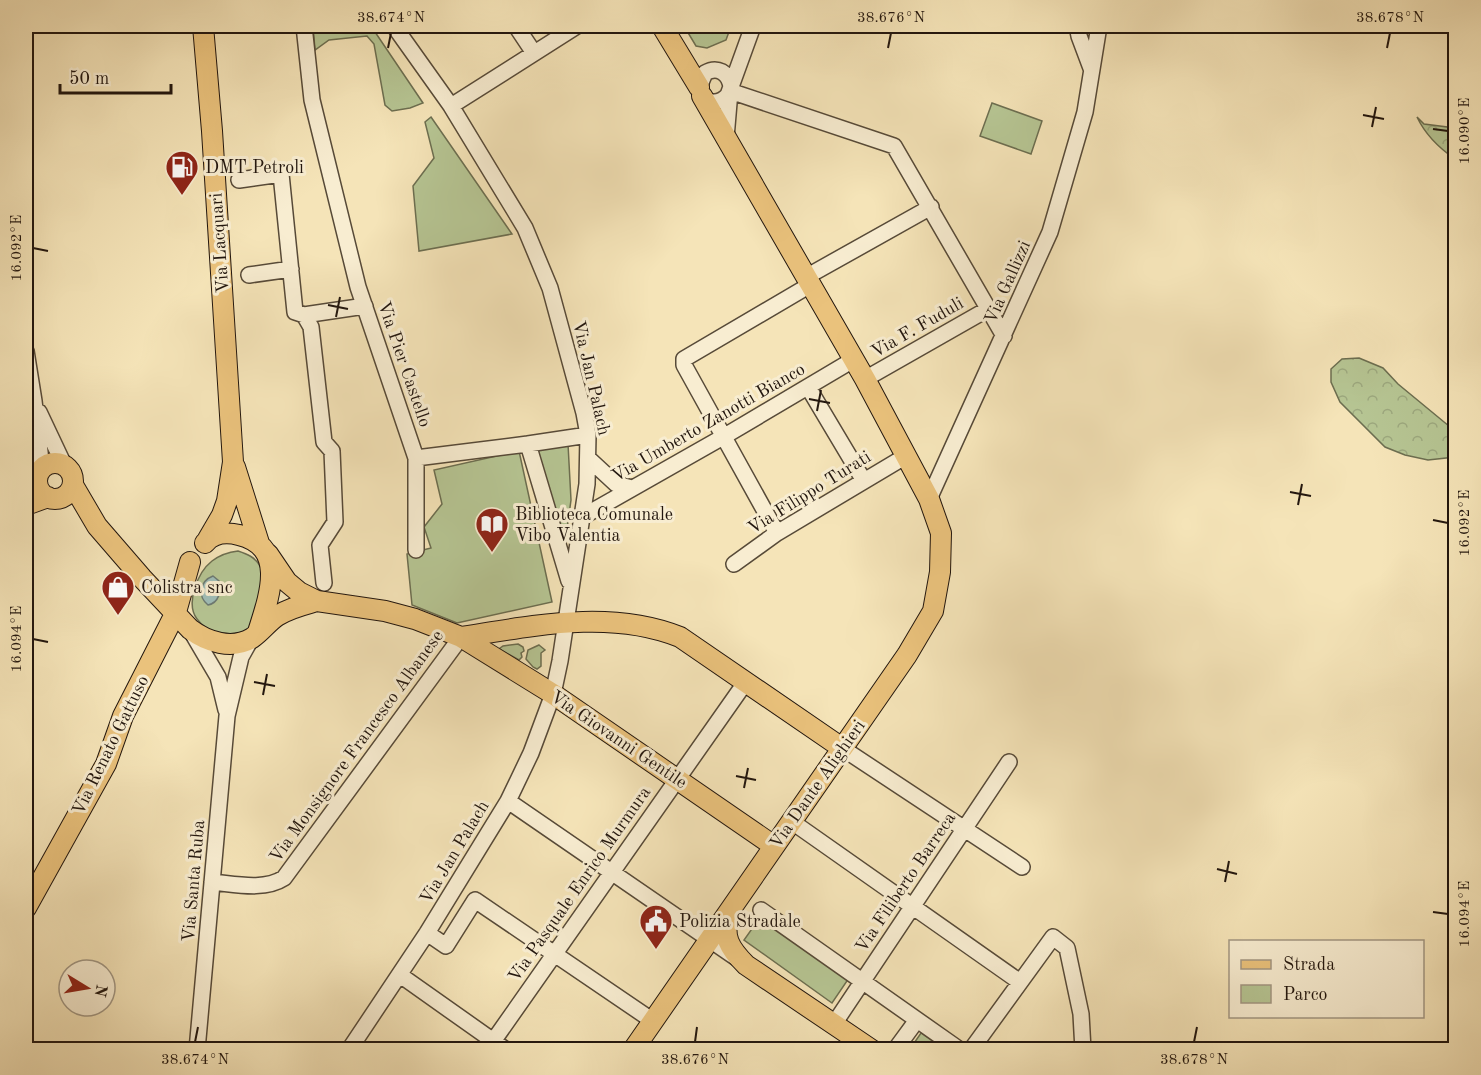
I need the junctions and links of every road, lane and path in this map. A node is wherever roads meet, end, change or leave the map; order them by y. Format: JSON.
{"nodes":[{"id":1,"x":202,"y":26,"type":"edge"},
{"id":2,"x":304,"y":26,"type":"edge"},
{"id":3,"x":516,"y":26,"type":"edge"},
{"id":4,"x":577,"y":26,"type":"edge"},
{"id":5,"x":662,"y":26,"type":"edge"},
{"id":6,"x":753,"y":26,"type":"edge"},
{"id":7,"x":1077,"y":26,"type":"edge"},
{"id":8,"x":1099,"y":26,"type":"edge"},
{"id":9,"x":400,"y":27,"type":"edge"},
{"id":10,"x":745,"y":47,"type":"junction"},
{"id":11,"x":534,"y":53,"type":"junction"},
{"id":12,"x":1092,"y":71,"type":"junction"},
{"id":13,"x":707,"y":81,"type":"junction"},
{"id":14,"x":731,"y":89,"type":"junction"},
{"id":15,"x":451,"y":106,"type":"junction"},
{"id":16,"x":726,"y":138,"type":"junction"},
{"id":17,"x":239,"y":180,"type":"dead end"},
{"id":18,"x":931,"y":207,"type":"junction"},
{"id":19,"x":291,"y":269,"type":"junction"},
{"id":20,"x":249,"y":275,"type":"dead end"},
{"id":21,"x":808,"y":281,"type":"junction"},
{"id":22,"x":365,"y":306,"type":"junction"},
{"id":23,"x":988,"y":309,"type":"junction"},
{"id":24,"x":304,"y":315,"type":"junction"},
{"id":25,"x":1004,"y":336,"type":"junction"},
{"id":26,"x":26,"y":351,"type":"edge"},
{"id":27,"x":853,"y":360,"type":"junction"},
{"id":28,"x":865,"y":379,"type":"junction"},
{"id":29,"x":808,"y":387,"type":"junction"},
{"id":30,"x":34,"y":401,"type":"junction"},
{"id":31,"x":588,"y":435,"type":"junction"},
{"id":32,"x":723,"y":437,"type":"junction"},
{"id":33,"x":528,"y":444,"type":"junction"},
{"id":34,"x":906,"y":456,"type":"junction"},
{"id":35,"x":416,"y":458,"type":"junction"},
{"id":36,"x":589,"y":459,"type":"junction"},
{"id":37,"x":233,"y":462,"type":"junction"},
{"id":38,"x":64,"y":465,"type":"junction"},
{"id":39,"x":35,"y":481,"type":"edge"},
{"id":40,"x":864,"y":481,"type":"junction"},
{"id":41,"x":73,"y":485,"type":"junction"},
{"id":42,"x":587,"y":487,"type":"junction"},
{"id":43,"x":615,"y":491,"type":"junction"},
{"id":44,"x":53,"y":498,"type":"junction"},
{"id":45,"x":929,"y":499,"type":"junction"},
{"id":46,"x":26,"y":505,"type":"edge"},
{"id":47,"x":582,"y":517,"type":"junction"},
{"id":48,"x":97,"y":526,"type":"junction"},
{"id":49,"x":777,"y":533,"type":"junction"},
{"id":50,"x":208,"y":539,"type":"junction"},
{"id":51,"x":264,"y":549,"type":"junction"},
{"id":52,"x":416,"y":550,"type":"dead end"},
{"id":53,"x":190,"y":562,"type":"junction"},
{"id":54,"x":734,"y":564,"type":"dead end"},
{"id":55,"x":142,"y":578,"type":"junction"},
{"id":56,"x":324,"y":583,"type":"dead end"},
{"id":57,"x":570,"y":587,"type":"junction"},
{"id":58,"x":316,"y":601,"type":"junction"},
{"id":59,"x":176,"y":612,"type":"junction"},
{"id":60,"x":565,"y":621,"type":"junction"},
{"id":61,"x":190,"y":629,"type":"junction"},
{"id":62,"x":254,"y":635,"type":"junction"},
{"id":63,"x":461,"y":637,"type":"junction"},
{"id":64,"x":746,"y":682,"type":"junction"},
{"id":65,"x":553,"y":694,"type":"junction"},
{"id":66,"x":227,"y":716,"type":"junction"},
{"id":67,"x":842,"y":748,"type":"junction"},
{"id":68,"x":1009,"y":762,"type":"dead end"},
{"id":69,"x":677,"y":779,"type":"junction"},
{"id":70,"x":508,"y":801,"type":"junction"},
{"id":71,"x":791,"y":821,"type":"junction"},
{"id":72,"x":964,"y":829,"type":"junction"},
{"id":73,"x":774,"y":846,"type":"junction"},
{"id":74,"x":1022,"y":867,"type":"dead end"},
{"id":75,"x":611,"y":872,"type":"junction"},
{"id":76,"x":212,"y":882,"type":"junction"},
{"id":77,"x":733,"y":905,"type":"junction"},
{"id":78,"x":912,"y":906,"type":"junction"},
{"id":79,"x":26,"y":908,"type":"edge"},
{"id":80,"x":761,"y":910,"type":"dead end"},
{"id":81,"x":427,"y":933,"type":"junction"},
{"id":82,"x":708,"y":940,"type":"junction"},
{"id":83,"x":554,"y":954,"type":"junction"},
{"id":84,"x":746,"y":965,"type":"junction"},
{"id":85,"x":687,"y":970,"type":"junction"},
{"id":86,"x":400,"y":975,"type":"junction"},
{"id":87,"x":862,"y":981,"type":"junction"},
{"id":88,"x":1020,"y":982,"type":"junction"},
{"id":89,"x":917,"y":1020,"type":"junction"},
{"id":90,"x":652,"y":1021,"type":"junction"},
{"id":91,"x":834,"y":1024,"type":"junction"},
{"id":92,"x":495,"y":1047,"type":"edge"},
{"id":93,"x":197,"y":1050,"type":"edge"},
{"id":94,"x":349,"y":1050,"type":"edge"},
{"id":95,"x":633,"y":1050,"type":"edge"},
{"id":96,"x":872,"y":1050,"type":"edge"},
{"id":97,"x":895,"y":1050,"type":"edge"},
{"id":98,"x":960,"y":1050,"type":"edge"},
{"id":99,"x":971,"y":1050,"type":"edge"},
{"id":100,"x":1083,"y":1050,"type":"edge"}],
"edges":[{"from":1,"to":37,"type":"main road","name":"Via Lacquari"},
{"from":2,"to":22,"type":"street","name":"Via Pier Castello"},
{"from":3,"to":11,"type":"street"},
{"from":4,"to":11,"type":"street"},
{"from":5,"to":13,"type":"main road","name":"Via Dante Alighieri"},
{"from":6,"to":10,"type":"street"},
{"from":7,"to":12,"type":"street"},
{"from":8,"to":12,"type":"street","name":"Via Gallizzi"},
{"from":9,"to":15,"type":"street","name":"Via Jan Palach"},
{"from":10,"to":13,"type":"street"},
{"from":10,"to":14,"type":"street"},
{"from":11,"to":15,"type":"street"},
{"from":12,"to":25,"type":"street","name":"Via Gallizzi"},
{"from":13,"to":14,"type":"street"},
{"from":13,"to":14,"type":"street"},
{"from":13,"to":16,"type":"main road","name":"Via Dante Alighieri"},
{"from":14,"to":16,"type":"street"},
{"from":14,"to":18,"type":"street"},
{"from":15,"to":31,"type":"street","name":"Via Jan Palach"},
{"from":16,"to":21,"type":"main road","name":"Via Dante Alighieri"},
{"from":17,"to":19,"type":"street"},
{"from":18,"to":21,"type":"street"},
{"from":18,"to":23,"type":"street"},
{"from":19,"to":20,"type":"street"},
{"from":19,"to":24,"type":"street"},
{"from":21,"to":27,"type":"main road","name":"Via Dante Alighieri"},
{"from":21,"to":32,"type":"street"},
{"from":22,"to":24,"type":"street"},
{"from":22,"to":35,"type":"street","name":"Via Pier Castello"},
{"from":23,"to":25,"type":"street"},
{"from":23,"to":28,"type":"street","name":"Via F. Fuduli"},
{"from":24,"to":56,"type":"street"},
{"from":25,"to":45,"type":"street","name":"Via Gallizzi"},
{"from":26,"to":30,"type":"street"},
{"from":27,"to":28,"type":"main road","name":"Via Dante Alighieri"},
{"from":27,"to":29,"type":"street","name":"Via Umberto Zanotti Bianco"},
{"from":28,"to":34,"type":"main road","name":"Via Dante Alighieri"},
{"from":29,"to":32,"type":"street","name":"Via Umberto Zanotti Bianco"},
{"from":29,"to":40,"type":"street"},
{"from":30,"to":38,"type":"street"},
{"from":30,"to":39,"type":"street"},
{"from":31,"to":33,"type":"street"},
{"from":31,"to":36,"type":"street","name":"Via Jan Palach"},
{"from":32,"to":43,"type":"street","name":"Via Umberto Zanotti Bianco"},
{"from":32,"to":49,"type":"street"},
{"from":33,"to":35,"type":"street"},
{"from":33,"to":57,"type":"street"},
{"from":34,"to":40,"type":"street","name":"Via Filippo Turati"},
{"from":34,"to":45,"type":"main road","name":"Via Dante Alighieri"},
{"from":35,"to":52,"type":"street","name":"Via Pier Castello"},
{"from":36,"to":42,"type":"street","name":"Via Jan Palach"},
{"from":36,"to":43,"type":"street"},
{"from":37,"to":50,"type":"main road","name":"Via Lacquari"},
{"from":37,"to":51,"type":"main road","name":"Via Lacquari"},
{"from":38,"to":39,"type":"main road"},
{"from":38,"to":41,"type":"main road"},
{"from":39,"to":44,"type":"main road"},
{"from":40,"to":49,"type":"street","name":"Via Filippo Turati"},
{"from":41,"to":44,"type":"main road"},
{"from":41,"to":48,"type":"main road"},
{"from":42,"to":43,"type":"street"},
{"from":42,"to":47,"type":"street","name":"Via Jan Palach"},
{"from":43,"to":47,"type":"street","name":"Via Umberto Zanotti Bianco"},
{"from":44,"to":46,"type":"main road"},
{"from":44,"to":48,"type":"main road"},
{"from":45,"to":67,"type":"main road","name":"Via Dante Alighieri"},
{"from":47,"to":57,"type":"street","name":"Via Jan Palach"},
{"from":48,"to":55,"type":"main road"},
{"from":49,"to":54,"type":"street","name":"Via Filippo Turati"},
{"from":50,"to":51,"type":"main road"},
{"from":50,"to":53,"type":"main road"},
{"from":51,"to":58,"type":"main road"},
{"from":51,"to":62,"type":"main road"},
{"from":53,"to":55,"type":"main road"},
{"from":53,"to":59,"type":"main road"},
{"from":55,"to":59,"type":"main road"},
{"from":57,"to":60,"type":"street","name":"Via Jan Palach"},
{"from":58,"to":62,"type":"main road"},
{"from":58,"to":63,"type":"main road","name":"Via Giovanni Gentile"},
{"from":59,"to":61,"type":"main road"},
{"from":59,"to":79,"type":"main road","name":"Via Renato Gattuso"},
{"from":60,"to":63,"type":"main road"},
{"from":60,"to":64,"type":"main road"},
{"from":60,"to":65,"type":"street","name":"Via Jan Palach"},
{"from":61,"to":62,"type":"main road"},
{"from":61,"to":66,"type":"street","name":"Via Santa Ruba"},
{"from":62,"to":66,"type":"street","name":"Via Santa Ruba"},
{"from":63,"to":65,"type":"main road","name":"Via Giovanni Gentile"},
{"from":63,"to":76,"type":"street","name":"Via Monsignore Francesco Albanese"},
{"from":64,"to":67,"type":"main road"},
{"from":64,"to":69,"type":"street","name":"Via Pasquale Enrico Murmura"},
{"from":65,"to":69,"type":"main road","name":"Via Giovanni Gentile"},
{"from":65,"to":70,"type":"street","name":"Via Jan Palach"},
{"from":66,"to":76,"type":"street","name":"Via Santa Ruba"},
{"from":67,"to":71,"type":"main road","name":"Via Dante Alighieri"},
{"from":67,"to":72,"type":"street"},
{"from":68,"to":72,"type":"street","name":"Via Filiberto Barreca"},
{"from":69,"to":73,"type":"main road","name":"Via Giovanni Gentile"},
{"from":69,"to":75,"type":"street","name":"Via Pasquale Enrico Murmura"},
{"from":70,"to":75,"type":"street"},
{"from":70,"to":81,"type":"street","name":"Via Jan Palach"},
{"from":71,"to":73,"type":"main road","name":"Via Dante Alighieri"},
{"from":71,"to":78,"type":"street"},
{"from":72,"to":74,"type":"street"},
{"from":72,"to":78,"type":"street","name":"Via Filiberto Barreca"},
{"from":73,"to":77,"type":"main road","name":"Via Dante Alighieri"},
{"from":75,"to":82,"type":"street"},
{"from":75,"to":83,"type":"street","name":"Via Pasquale Enrico Murmura"},
{"from":76,"to":93,"type":"street","name":"Via Santa Ruba"},
{"from":77,"to":82,"type":"main road","name":"Via Dante Alighieri"},
{"from":77,"to":84,"type":"main road"},
{"from":78,"to":87,"type":"street","name":"Via Filiberto Barreca"},
{"from":78,"to":88,"type":"street"},
{"from":80,"to":87,"type":"street"},
{"from":81,"to":83,"type":"street"},
{"from":81,"to":86,"type":"street","name":"Via Jan Palach"},
{"from":82,"to":84,"type":"street"},
{"from":82,"to":85,"type":"main road","name":"Via Dante Alighieri"},
{"from":83,"to":90,"type":"street"},
{"from":83,"to":92,"type":"street","name":"Via Pasquale Enrico Murmura"},
{"from":84,"to":85,"type":"street"},
{"from":84,"to":91,"type":"main road"},
{"from":85,"to":90,"type":"main road","name":"Via Dante Alighieri"},
{"from":86,"to":92,"type":"street"},
{"from":86,"to":94,"type":"street","name":"Via Jan Palach"},
{"from":87,"to":89,"type":"street"},
{"from":87,"to":91,"type":"street","name":"Via Filiberto Barreca"},
{"from":88,"to":99,"type":"street"},
{"from":88,"to":100,"type":"street"},
{"from":89,"to":97,"type":"street"},
{"from":89,"to":98,"type":"street"},
{"from":90,"to":95,"type":"main road","name":"Via Dante Alighieri"},
{"from":91,"to":96,"type":"main road"}]}
